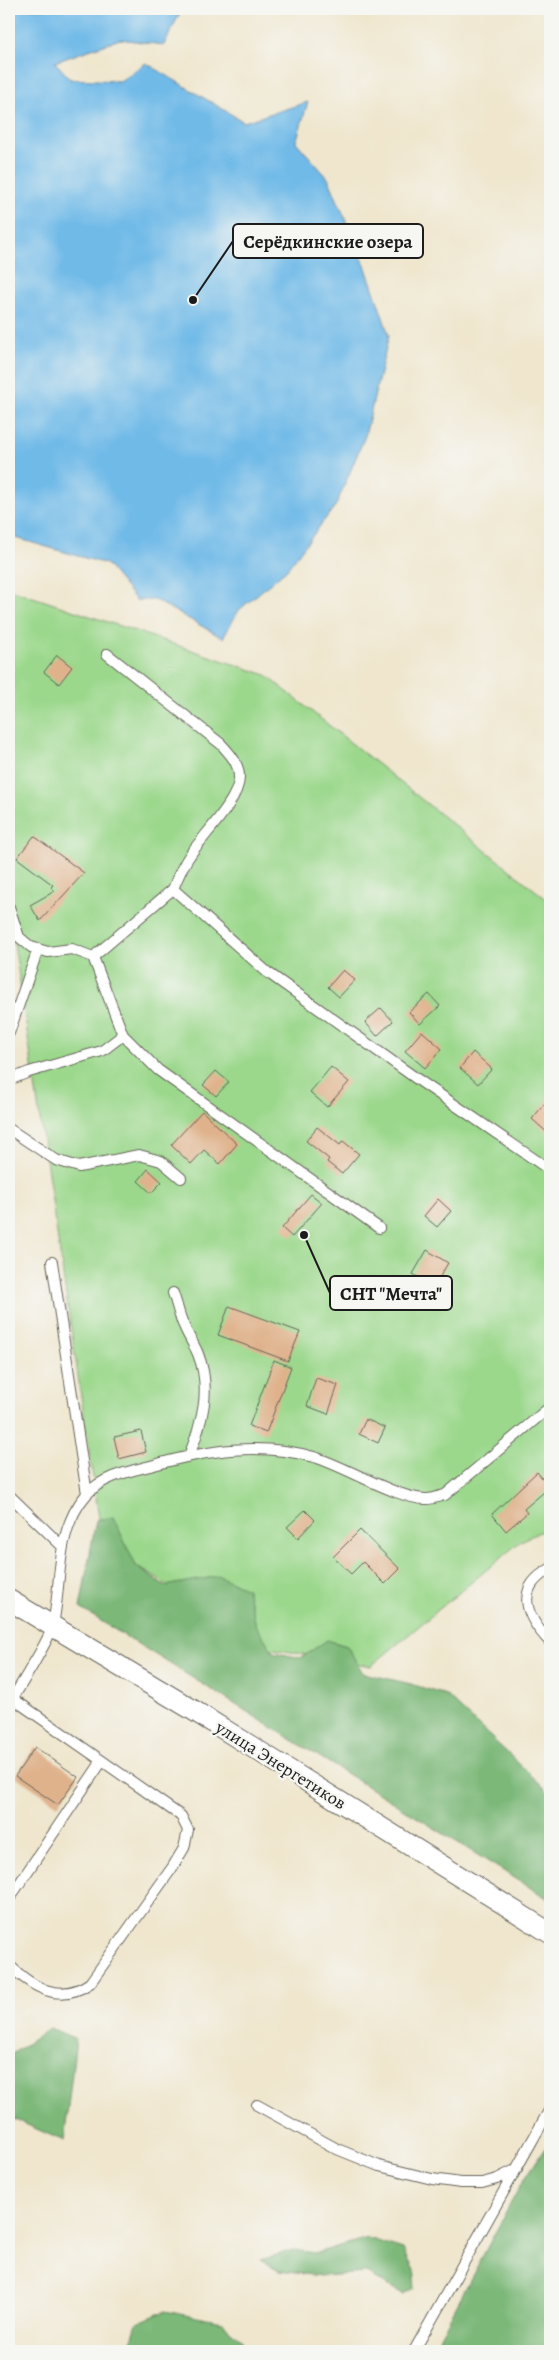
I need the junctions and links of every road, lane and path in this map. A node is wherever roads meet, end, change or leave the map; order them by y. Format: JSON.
{"nodes":[{"id":1,"x":108,"y":654,"type":"dead end"},
{"id":2,"x":173,"y":889,"type":"junction"},
{"id":3,"x":9,"y":907,"type":"edge"},
{"id":4,"x":38,"y":949,"type":"junction"},
{"id":5,"x":93,"y":957,"type":"junction"},
{"id":6,"x":9,"y":1033,"type":"edge"},
{"id":7,"x":123,"y":1035,"type":"junction"},
{"id":8,"x":9,"y":1080,"type":"edge"},
{"id":9,"x":9,"y":1129,"type":"edge"},
{"id":10,"x":550,"y":1170,"type":"edge"},
{"id":11,"x":181,"y":1178,"type":"dead end"},
{"id":12,"x":379,"y":1228,"type":"dead end"},
{"id":13,"x":52,"y":1262,"type":"dead end"},
{"id":14,"x":173,"y":1293,"type":"dead end"},
{"id":15,"x":550,"y":1407,"type":"edge"},
{"id":16,"x":189,"y":1456,"type":"junction"},
{"id":17,"x":87,"y":1494,"type":"junction"},
{"id":18,"x":9,"y":1495,"type":"edge"},
{"id":19,"x":63,"y":1548,"type":"junction"},
{"id":20,"x":550,"y":1569,"type":"edge"},
{"id":21,"x":9,"y":1600,"type":"edge"},
{"id":22,"x":53,"y":1627,"type":"junction"},
{"id":23,"x":550,"y":1642,"type":"edge"},
{"id":24,"x":11,"y":1701,"type":"edge"},
{"id":25,"x":102,"y":1761,"type":"junction"},
{"id":26,"x":9,"y":1899,"type":"edge"},
{"id":27,"x":550,"y":1933,"type":"edge"},
{"id":28,"x":9,"y":1965,"type":"edge"},
{"id":29,"x":258,"y":2106,"type":"dead end"},
{"id":30,"x":550,"y":2110,"type":"edge"},
{"id":31,"x":517,"y":2169,"type":"junction"},
{"id":32,"x":414,"y":2351,"type":"edge"}],
"edges":[{"from":1,"to":2,"type":"lane"},
{"from":2,"to":5,"type":"lane"},
{"from":2,"to":10,"type":"lane"},
{"from":3,"to":4,"type":"lane"},
{"from":4,"to":5,"type":"lane"},
{"from":4,"to":6,"type":"lane"},
{"from":5,"to":7,"type":"lane"},
{"from":7,"to":8,"type":"lane"},
{"from":7,"to":12,"type":"lane"},
{"from":9,"to":11,"type":"lane"},
{"from":13,"to":17,"type":"lane"},
{"from":14,"to":16,"type":"lane"},
{"from":15,"to":16,"type":"lane"},
{"from":16,"to":17,"type":"lane"},
{"from":17,"to":19,"type":"lane"},
{"from":18,"to":19,"type":"lane"},
{"from":19,"to":22,"type":"lane"},
{"from":20,"to":23,"type":"lane"},
{"from":21,"to":22,"type":"street","name":"улица Энергетиков"},
{"from":22,"to":24,"type":"lane"},
{"from":22,"to":27,"type":"street","name":"улица Энергетиков"},
{"from":24,"to":25,"type":"lane"},
{"from":25,"to":26,"type":"lane"},
{"from":25,"to":28,"type":"lane"},
{"from":29,"to":31,"type":"lane"},
{"from":30,"to":31,"type":"lane"},
{"from":31,"to":32,"type":"lane"}]}
